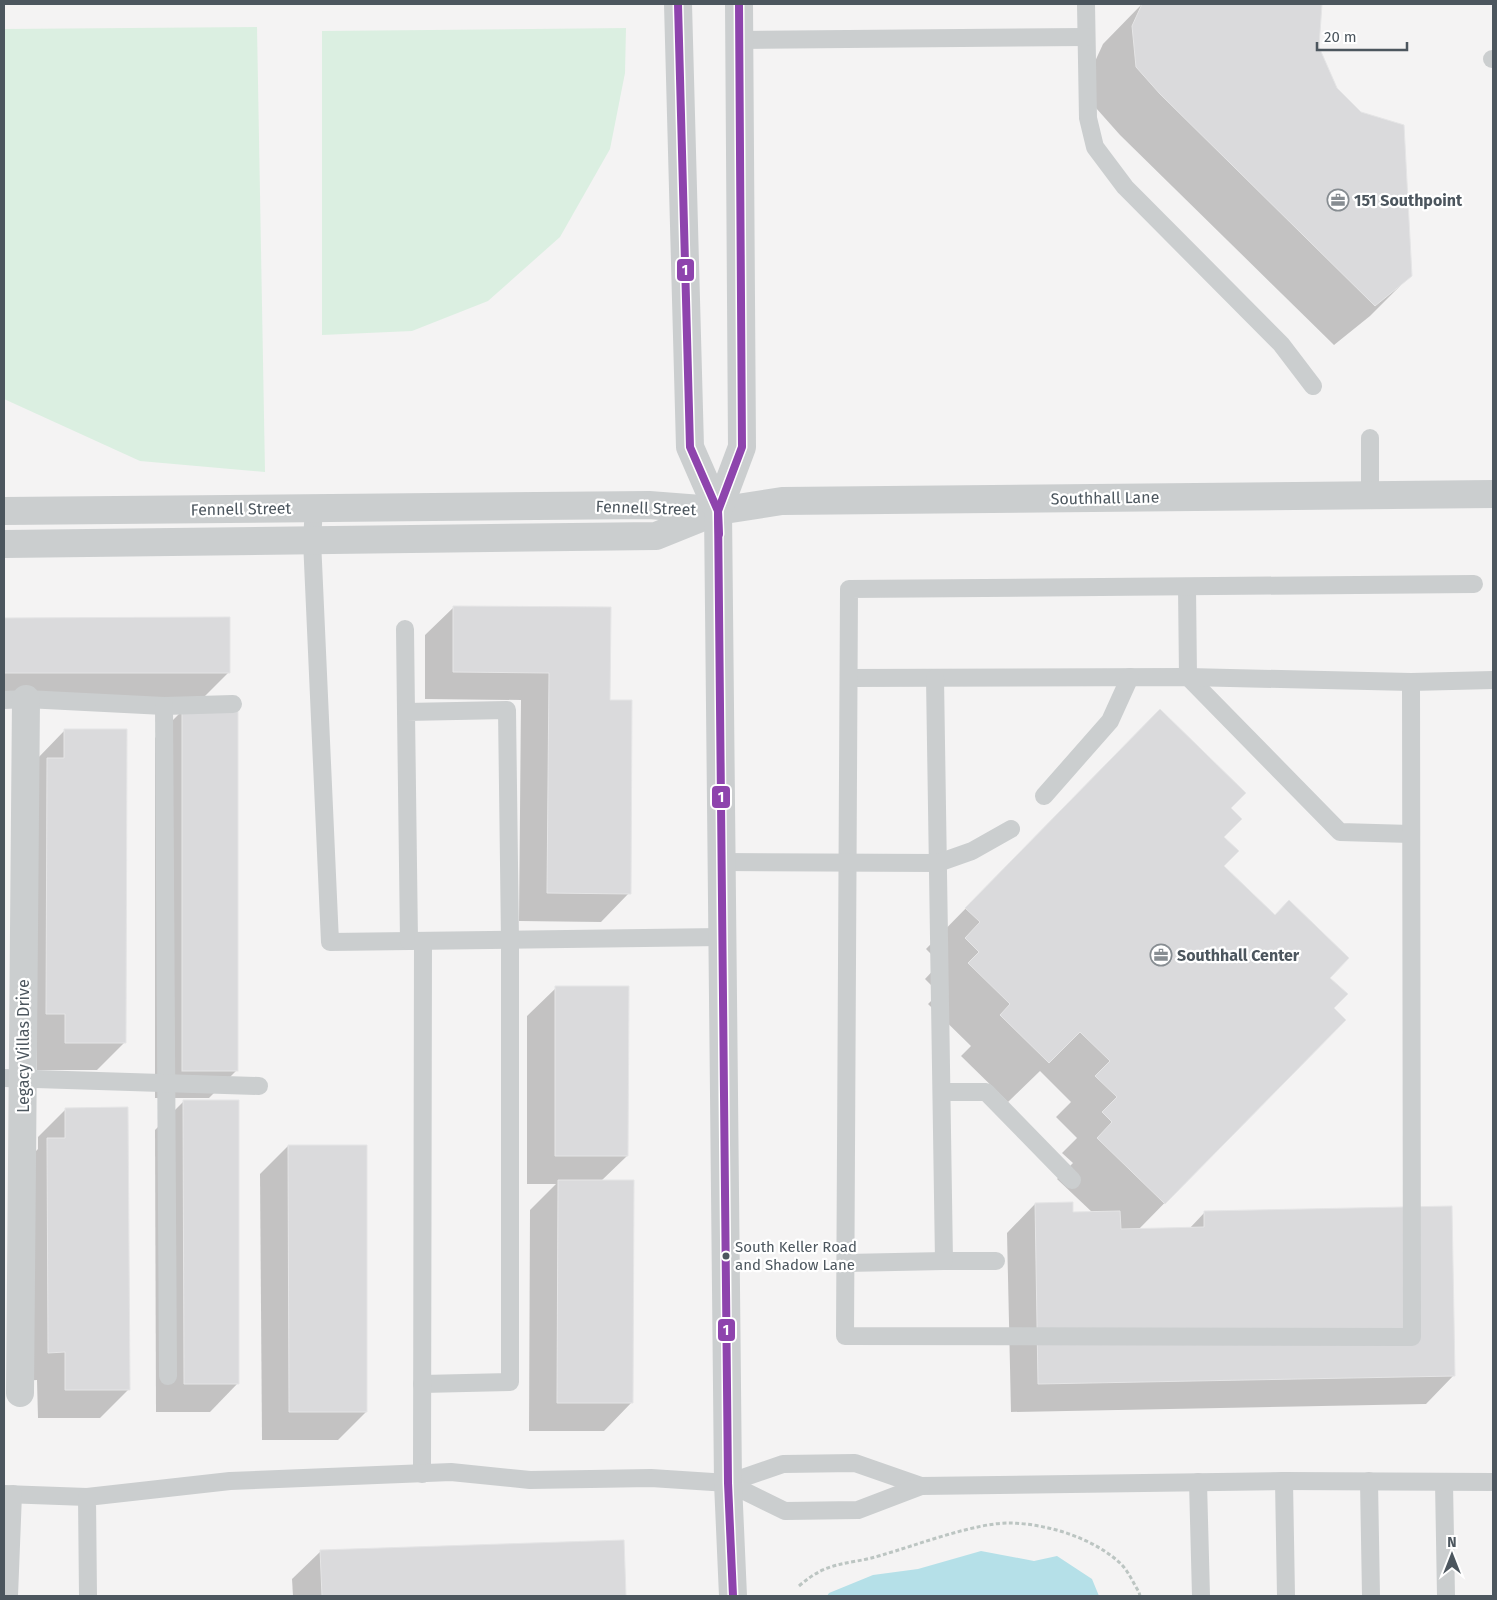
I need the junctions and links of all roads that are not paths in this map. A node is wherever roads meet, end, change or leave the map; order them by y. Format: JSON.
{"nodes":[{"id":1,"x":678,"y":4,"type":"edge"},
{"id":2,"x":738,"y":4,"type":"edge"},
{"id":3,"x":1086,"y":4,"type":"edge"},
{"id":4,"x":1086,"y":37,"type":"junction"},
{"id":5,"x":739,"y":40,"type":"junction"},
{"id":6,"x":1313,"y":386,"type":"dead end"},
{"id":7,"x":1370,"y":438,"type":"dead end"},
{"id":8,"x":1493,"y":494,"type":"edge"},
{"id":9,"x":1370,"y":495,"type":"junction"},
{"id":10,"x":314,"y":508,"type":"junction"},
{"id":11,"x":718,"y":511,"type":"junction"},
{"id":12,"x":4,"y":512,"type":"edge"},
{"id":13,"x":312,"y":540,"type":"junction"},
{"id":14,"x":4,"y":544,"type":"edge"},
{"id":15,"x":1474,"y":584,"type":"dead end"},
{"id":16,"x":1187,"y":587,"type":"junction"},
{"id":17,"x":405,"y":630,"type":"dead end"},
{"id":18,"x":1130,"y":677,"type":"junction"},
{"id":19,"x":1188,"y":677,"type":"junction"},
{"id":20,"x":849,"y":678,"type":"junction"},
{"id":21,"x":936,"y":678,"type":"junction"},
{"id":22,"x":1493,"y":680,"type":"edge"},
{"id":23,"x":1411,"y":682,"type":"junction"},
{"id":24,"x":15,"y":700,"type":"edge"},
{"id":25,"x":233,"y":704,"type":"dead end"},
{"id":26,"x":164,"y":706,"type":"junction"},
{"id":27,"x":406,"y":712,"type":"junction"},
{"id":28,"x":1044,"y":796,"type":"dead end"},
{"id":29,"x":1012,"y":829,"type":"dead end"},
{"id":30,"x":1411,"y":834,"type":"junction"},
{"id":31,"x":849,"y":861,"type":"junction"},
{"id":32,"x":721,"y":862,"type":"junction"},
{"id":33,"x":938,"y":863,"type":"junction"},
{"id":34,"x":722,"y":937,"type":"junction"},
{"id":35,"x":510,"y":940,"type":"junction"},
{"id":36,"x":416,"y":941,"type":"junction"},
{"id":37,"x":13,"y":1078,"type":"edge"},
{"id":38,"x":166,"y":1084,"type":"junction"},
{"id":39,"x":259,"y":1086,"type":"dead end"},
{"id":40,"x":942,"y":1092,"type":"junction"},
{"id":41,"x":1072,"y":1180,"type":"dead end"},
{"id":42,"x":944,"y":1261,"type":"junction"},
{"id":43,"x":996,"y":1261,"type":"dead end"},
{"id":44,"x":846,"y":1263,"type":"junction"},
{"id":45,"x":168,"y":1376,"type":"dead end"},
{"id":46,"x":422,"y":1384,"type":"junction"},
{"id":47,"x":20,"y":1393,"type":"dead end"},
{"id":48,"x":422,"y":1474,"type":"junction"},
{"id":49,"x":1284,"y":1481,"type":"junction"},
{"id":50,"x":1369,"y":1481,"type":"junction"},
{"id":51,"x":1198,"y":1482,"type":"junction"},
{"id":52,"x":1444,"y":1482,"type":"junction"},
{"id":53,"x":1493,"y":1482,"type":"edge"},
{"id":54,"x":728,"y":1483,"type":"junction"},
{"id":55,"x":921,"y":1486,"type":"junction"},
{"id":56,"x":8,"y":1494,"type":"edge"},
{"id":57,"x":87,"y":1497,"type":"junction"},
{"id":58,"x":9,"y":1596,"type":"edge"},
{"id":59,"x":88,"y":1596,"type":"edge"},
{"id":60,"x":733,"y":1596,"type":"edge"},
{"id":61,"x":1201,"y":1596,"type":"edge"},
{"id":62,"x":1286,"y":1596,"type":"edge"},
{"id":63,"x":1371,"y":1596,"type":"edge"},
{"id":64,"x":1446,"y":1596,"type":"edge"}],
"edges":[{"from":1,"to":11,"type":"street"},
{"from":2,"to":5,"type":"street"},
{"from":3,"to":4,"type":"lane"},
{"from":4,"to":5,"type":"lane"},
{"from":4,"to":6,"type":"lane"},
{"from":5,"to":11,"type":"street"},
{"from":7,"to":9,"type":"lane"},
{"from":8,"to":9,"type":"street","name":"Southhall Lane"},
{"from":9,"to":11,"type":"street","name":"Southhall Lane"},
{"from":10,"to":11,"type":"street","name":"Fennell Street"},
{"from":10,"to":12,"type":"street","name":"Fennell Street"},
{"from":10,"to":13,"type":"lane"},
{"from":11,"to":13,"type":"street","name":"Fennell Street"},
{"from":11,"to":32,"type":"street"},
{"from":13,"to":14,"type":"street","name":"Fennell Street"},
{"from":13,"to":36,"type":"lane"},
{"from":15,"to":16,"type":"lane"},
{"from":16,"to":19,"type":"lane"},
{"from":16,"to":20,"type":"lane"},
{"from":17,"to":27,"type":"lane"},
{"from":18,"to":19,"type":"lane"},
{"from":18,"to":21,"type":"lane"},
{"from":18,"to":28,"type":"lane"},
{"from":19,"to":23,"type":"lane"},
{"from":19,"to":30,"type":"lane"},
{"from":20,"to":21,"type":"lane"},
{"from":20,"to":31,"type":"lane"},
{"from":21,"to":33,"type":"lane"},
{"from":22,"to":23,"type":"lane"},
{"from":23,"to":30,"type":"lane"},
{"from":24,"to":26,"type":"lane"},
{"from":24,"to":37,"type":"street","name":"Legacy Villas Drive"},
{"from":25,"to":26,"type":"lane"},
{"from":26,"to":38,"type":"lane"},
{"from":27,"to":35,"type":"lane"},
{"from":27,"to":36,"type":"lane"},
{"from":29,"to":33,"type":"lane"},
{"from":30,"to":44,"type":"lane"},
{"from":31,"to":32,"type":"lane"},
{"from":31,"to":33,"type":"lane"},
{"from":31,"to":44,"type":"lane"},
{"from":32,"to":34,"type":"street"},
{"from":33,"to":40,"type":"lane"},
{"from":34,"to":35,"type":"lane"},
{"from":34,"to":54,"type":"street"},
{"from":35,"to":36,"type":"lane"},
{"from":35,"to":46,"type":"lane"},
{"from":36,"to":46,"type":"lane"},
{"from":37,"to":38,"type":"lane"},
{"from":37,"to":47,"type":"street","name":"Legacy Villas Drive"},
{"from":38,"to":39,"type":"lane"},
{"from":38,"to":45,"type":"lane"},
{"from":40,"to":41,"type":"lane"},
{"from":40,"to":42,"type":"lane"},
{"from":42,"to":43,"type":"lane"},
{"from":42,"to":44,"type":"lane"},
{"from":46,"to":48,"type":"lane"},
{"from":48,"to":54,"type":"lane"},
{"from":48,"to":57,"type":"lane"},
{"from":49,"to":50,"type":"lane"},
{"from":49,"to":51,"type":"lane"},
{"from":49,"to":62,"type":"lane"},
{"from":50,"to":52,"type":"lane"},
{"from":50,"to":63,"type":"lane"},
{"from":51,"to":55,"type":"lane"},
{"from":51,"to":61,"type":"lane"},
{"from":52,"to":53,"type":"lane"},
{"from":52,"to":64,"type":"lane"},
{"from":54,"to":55,"type":"lane"},
{"from":54,"to":55,"type":"lane"},
{"from":54,"to":60,"type":"street"},
{"from":56,"to":57,"type":"lane"},
{"from":56,"to":58,"type":"lane"},
{"from":57,"to":59,"type":"lane"}]}
